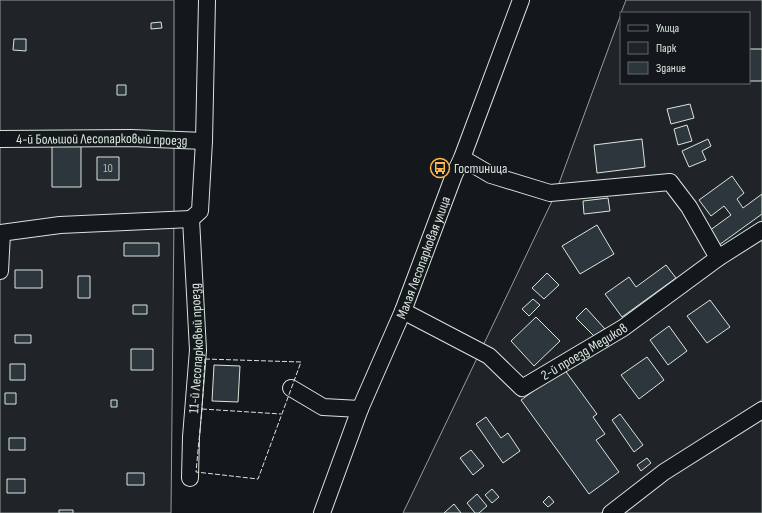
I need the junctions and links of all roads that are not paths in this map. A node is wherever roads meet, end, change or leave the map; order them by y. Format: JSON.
{"nodes":[{"id":1,"x":207,"y":0,"type":"edge"},
{"id":2,"x":521,"y":0,"type":"edge"},
{"id":3,"x":0,"y":138,"type":"edge"},
{"id":4,"x":204,"y":142,"type":"junction"},
{"id":5,"x":462,"y":158,"type":"junction"},
{"id":6,"x":191,"y":219,"type":"junction"},
{"id":7,"x":762,"y":230,"type":"edge"},
{"id":8,"x":1,"y":233,"type":"edge"},
{"id":9,"x":718,"y":258,"type":"junction"},
{"id":10,"x":0,"y":271,"type":"edge"},
{"id":11,"x":402,"y":311,"type":"junction"},
{"id":12,"x":291,"y":388,"type":"dead end"},
{"id":13,"x":360,"y":409,"type":"junction"},
{"id":14,"x":762,"y":410,"type":"edge"},
{"id":15,"x":190,"y":478,"type":"dead end"},
{"id":16,"x":322,"y":513,"type":"edge"},
{"id":17,"x":611,"y":513,"type":"edge"}],
"edges":[{"from":1,"to":4,"type":"street"},
{"from":2,"to":5,"type":"street","name":"Малая Лесопарковая улица"},
{"from":3,"to":4,"type":"street","name":"4-й Большой Лесопарковый проезд"},
{"from":4,"to":6,"type":"street"},
{"from":5,"to":9,"type":"street"},
{"from":5,"to":11,"type":"street","name":"Малая Лесопарковая улица"},
{"from":6,"to":8,"type":"street"},
{"from":6,"to":15,"type":"street","name":"11-й Лесопарковый проезд"},
{"from":7,"to":9,"type":"street","name":"2-й проезд Медиков"},
{"from":8,"to":10,"type":"street"},
{"from":9,"to":11,"type":"street","name":"2-й проезд Медиков"},
{"from":11,"to":13,"type":"street","name":"Малая Лесопарковая улица"},
{"from":12,"to":13,"type":"street"},
{"from":13,"to":16,"type":"street","name":"Малая Лесопарковая улица"},
{"from":14,"to":17,"type":"street"}]}
